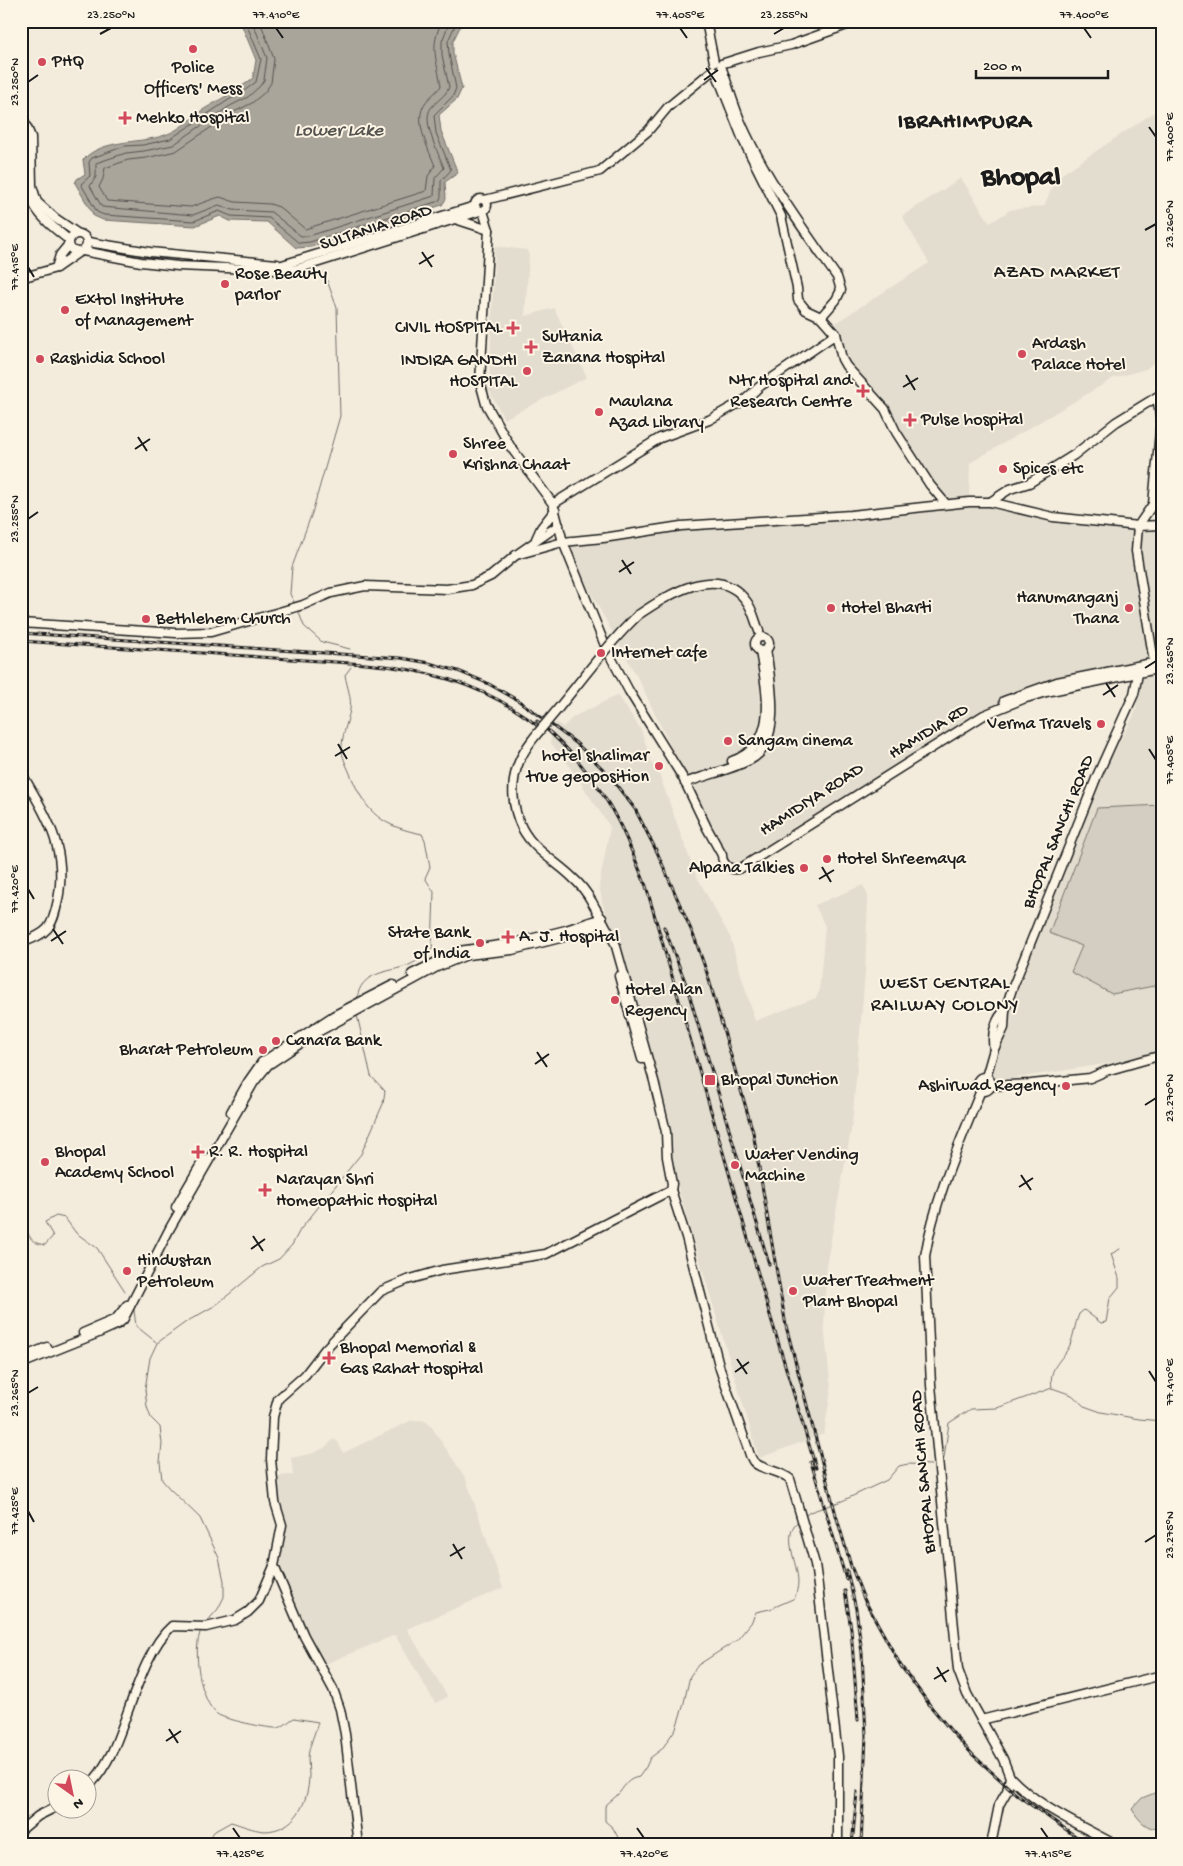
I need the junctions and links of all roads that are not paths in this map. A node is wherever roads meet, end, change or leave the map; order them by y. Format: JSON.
{"nodes":[{"id":1,"x":706,"y":21,"type":"edge"},
{"id":2,"x":710,"y":21,"type":"edge"},
{"id":3,"x":858,"y":21,"type":"edge"},
{"id":4,"x":717,"y":66,"type":"junction"},
{"id":5,"x":21,"y":114,"type":"edge"},
{"id":6,"x":27,"y":129,"type":"junction"},
{"id":7,"x":774,"y":181,"type":"junction"},
{"id":8,"x":765,"y":185,"type":"junction"},
{"id":9,"x":482,"y":206,"type":"junction"},
{"id":10,"x":454,"y":219,"type":"junction"},
{"id":11,"x":488,"y":230,"type":"junction"},
{"id":12,"x":77,"y":233,"type":"junction"},
{"id":13,"x":69,"y":242,"type":"junction"},
{"id":14,"x":88,"y":242,"type":"junction"},
{"id":15,"x":81,"y":252,"type":"junction"},
{"id":16,"x":279,"y":267,"type":"junction"},
{"id":17,"x":56,"y":268,"type":"junction"},
{"id":18,"x":21,"y":278,"type":"edge"},
{"id":19,"x":821,"y":316,"type":"junction"},
{"id":20,"x":836,"y":334,"type":"junction"},
{"id":21,"x":1160,"y":396,"type":"edge"},
{"id":22,"x":990,"y":502,"type":"junction"},
{"id":23,"x":946,"y":504,"type":"junction"},
{"id":24,"x":554,"y":507,"type":"junction"},
{"id":25,"x":559,"y":525,"type":"junction"},
{"id":26,"x":1162,"y":525,"type":"edge"},
{"id":27,"x":1138,"y":526,"type":"junction"},
{"id":28,"x":563,"y":542,"type":"junction"},
{"id":29,"x":536,"y":544,"type":"junction"},
{"id":30,"x":21,"y":623,"type":"edge"},
{"id":31,"x":760,"y":636,"type":"junction"},
{"id":32,"x":763,"y":650,"type":"junction"},
{"id":33,"x":1158,"y":662,"type":"edge"},
{"id":34,"x":1162,"y":668,"type":"edge"},
{"id":35,"x":1139,"y":669,"type":"junction"},
{"id":36,"x":21,"y":772,"type":"edge"},
{"id":37,"x":684,"y":780,"type":"junction"},
{"id":38,"x":804,"y":825,"type":"junction"},
{"id":39,"x":722,"y":854,"type":"junction"},
{"id":40,"x":603,"y":921,"type":"junction"},
{"id":41,"x":567,"y":933,"type":"junction"},
{"id":42,"x":21,"y":943,"type":"edge"},
{"id":43,"x":1162,"y":1055,"type":"edge"},
{"id":44,"x":1162,"y":1059,"type":"edge"},
{"id":45,"x":1130,"y":1066,"type":"junction"},
{"id":46,"x":986,"y":1077,"type":"junction"},
{"id":47,"x":990,"y":1086,"type":"junction"},
{"id":48,"x":980,"y":1090,"type":"junction"},
{"id":49,"x":670,"y":1188,"type":"junction"},
{"id":50,"x":21,"y":1358,"type":"edge"},
{"id":51,"x":21,"y":1364,"type":"edge"},
{"id":52,"x":274,"y":1566,"type":"junction"},
{"id":53,"x":1162,"y":1675,"type":"edge"},
{"id":54,"x":1162,"y":1680,"type":"edge"},
{"id":55,"x":1140,"y":1682,"type":"junction"},
{"id":56,"x":982,"y":1720,"type":"junction"},
{"id":57,"x":98,"y":1775,"type":"edge"},
{"id":58,"x":1010,"y":1777,"type":"junction"},
{"id":59,"x":48,"y":1811,"type":"edge"},
{"id":60,"x":21,"y":1830,"type":"edge"},
{"id":61,"x":358,"y":1845,"type":"edge"},
{"id":62,"x":838,"y":1845,"type":"edge"},
{"id":63,"x":990,"y":1845,"type":"edge"},
{"id":64,"x":1116,"y":1845,"type":"edge"}],
"edges":[{"from":1,"to":4,"type":"main road"},
{"from":2,"to":4,"type":"main road"},
{"from":3,"to":4,"type":"main road"},
{"from":4,"to":7,"type":"main road"},
{"from":4,"to":8,"type":"main road"},
{"from":4,"to":9,"type":"main road"},
{"from":5,"to":6,"type":"main road"},
{"from":6,"to":12,"type":"main road"},
{"from":6,"to":13,"type":"main road"},
{"from":7,"to":8,"type":"main road"},
{"from":7,"to":19,"type":"main road"},
{"from":8,"to":19,"type":"main road"},
{"from":9,"to":10,"type":"main road","name":"SULTANIA ROAD"},
{"from":9,"to":11,"type":"main road"},
{"from":9,"to":16,"type":"main road","name":"SULTANIA ROAD"},
{"from":10,"to":11,"type":"main road"},
{"from":10,"to":16,"type":"main road","name":"SULTANIA ROAD"},
{"from":11,"to":24,"type":"main road"},
{"from":12,"to":13,"type":"main road"},
{"from":12,"to":14,"type":"main road"},
{"from":13,"to":15,"type":"main road"},
{"from":13,"to":17,"type":"main road"},
{"from":14,"to":15,"type":"main road"},
{"from":14,"to":16,"type":"main road","name":"SULTANIA ROAD"},
{"from":15,"to":16,"type":"main road","name":"SULTANIA ROAD"},
{"from":15,"to":17,"type":"main road"},
{"from":17,"to":18,"type":"main road"},
{"from":19,"to":20,"type":"main road"},
{"from":20,"to":23,"type":"main road"},
{"from":20,"to":24,"type":"main road"},
{"from":21,"to":22,"type":"main road"},
{"from":21,"to":27,"type":"main road"},
{"from":22,"to":23,"type":"main road"},
{"from":22,"to":27,"type":"main road"},
{"from":23,"to":28,"type":"main road"},
{"from":24,"to":25,"type":"main road"},
{"from":24,"to":29,"type":"main road"},
{"from":25,"to":28,"type":"main road"},
{"from":25,"to":29,"type":"main road"},
{"from":26,"to":27,"type":"main road"},
{"from":27,"to":33,"type":"main road"},
{"from":28,"to":29,"type":"main road"},
{"from":28,"to":37,"type":"main road"},
{"from":29,"to":30,"type":"main road"},
{"from":31,"to":32,"type":"main road"},
{"from":31,"to":32,"type":"main road"},
{"from":31,"to":40,"type":"main road","bridge":true},
{"from":32,"to":37,"type":"main road"},
{"from":33,"to":35,"type":"main road"},
{"from":34,"to":35,"type":"main road"},
{"from":35,"to":38,"type":"main road","name":"HAMIDIYA ROAD"},
{"from":35,"to":46,"type":"main road","name":"BHOPAL SANCHI ROAD"},
{"from":36,"to":42,"type":"main road"},
{"from":37,"to":39,"type":"main road"},
{"from":38,"to":39,"type":"main road","name":"HAMIDIYA ROAD"},
{"from":38,"to":39,"type":"main road"},
{"from":40,"to":41,"type":"main road"},
{"from":40,"to":49,"type":"main road"},
{"from":41,"to":50,"type":"main road"},
{"from":41,"to":51,"type":"main road"},
{"from":43,"to":45,"type":"main road"},
{"from":44,"to":45,"type":"main road"},
{"from":45,"to":47,"type":"main road"},
{"from":46,"to":47,"type":"main road"},
{"from":46,"to":48,"type":"main road"},
{"from":47,"to":48,"type":"main road"},
{"from":48,"to":56,"type":"main road","name":"BHOPAL SANCHI ROAD"},
{"from":49,"to":52,"type":"main road"},
{"from":49,"to":62,"type":"main road"},
{"from":52,"to":57,"type":"main road"},
{"from":52,"to":61,"type":"main road"},
{"from":53,"to":55,"type":"main road"},
{"from":54,"to":55,"type":"main road"},
{"from":55,"to":56,"type":"main road"},
{"from":56,"to":58,"type":"main road","name":"BHOPAL SANCHI ROAD"},
{"from":58,"to":63,"type":"main road"},
{"from":58,"to":64,"type":"main road"},
{"from":59,"to":60,"type":"main road"}]}
